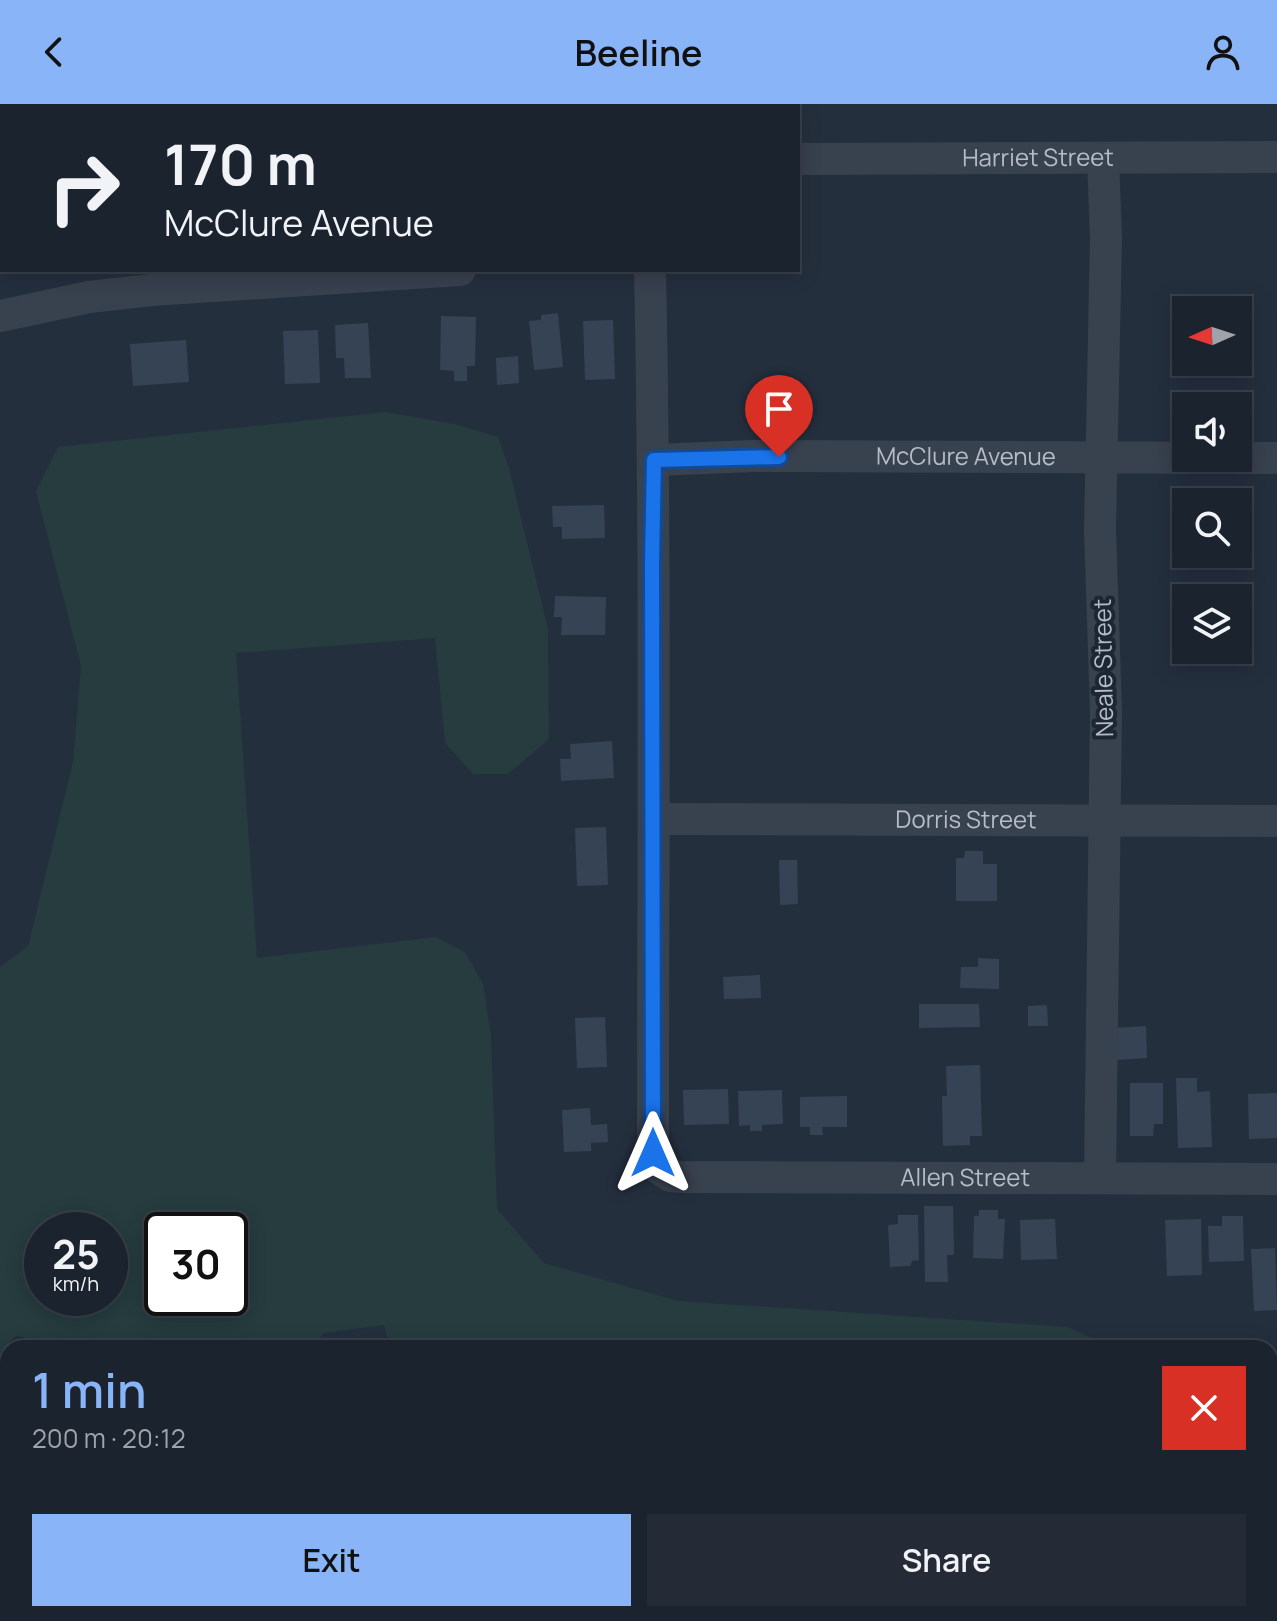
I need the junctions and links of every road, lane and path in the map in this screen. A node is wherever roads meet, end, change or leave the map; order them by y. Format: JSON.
{"nodes":[{"id":1,"x":1277,"y":157,"type":"edge"},
{"id":2,"x":1103,"y":158,"type":"junction"},
{"id":3,"x":800,"y":159,"type":"edge"},
{"id":4,"x":390,"y":272,"type":"edge"},
{"id":5,"x":650,"y":272,"type":"edge"},
{"id":6,"x":0,"y":316,"type":"edge"},
{"id":7,"x":1277,"y":458,"type":"edge"},
{"id":8,"x":1102,"y":459,"type":"junction"},
{"id":9,"x":654,"y":460,"type":"junction"},
{"id":10,"x":654,"y":819,"type":"junction"},
{"id":11,"x":1103,"y":821,"type":"junction"},
{"id":12,"x":1277,"y":821,"type":"edge"},
{"id":13,"x":1100,"y":1178,"type":"junction"},
{"id":14,"x":1277,"y":1179,"type":"edge"}],
"edges":[{"from":1,"to":2,"type":"street","name":"Harriet Street"},
{"from":2,"to":3,"type":"street","name":"Harriet Street"},
{"from":2,"to":8,"type":"street","name":"Neale Street"},
{"from":4,"to":6,"type":"street"},
{"from":5,"to":9,"type":"street"},
{"from":7,"to":8,"type":"street","name":"McClure Avenue"},
{"from":8,"to":9,"type":"street","name":"McClure Avenue"},
{"from":8,"to":11,"type":"street","name":"Neale Street"},
{"from":9,"to":10,"type":"street"},
{"from":10,"to":11,"type":"street","name":"Dorris Street"},
{"from":10,"to":13,"type":"street","name":"Allen Street"},
{"from":11,"to":12,"type":"street","name":"Dorris Street"},
{"from":11,"to":13,"type":"street","name":"Neale Street"},
{"from":13,"to":14,"type":"street","name":"Allen Street"}]}
